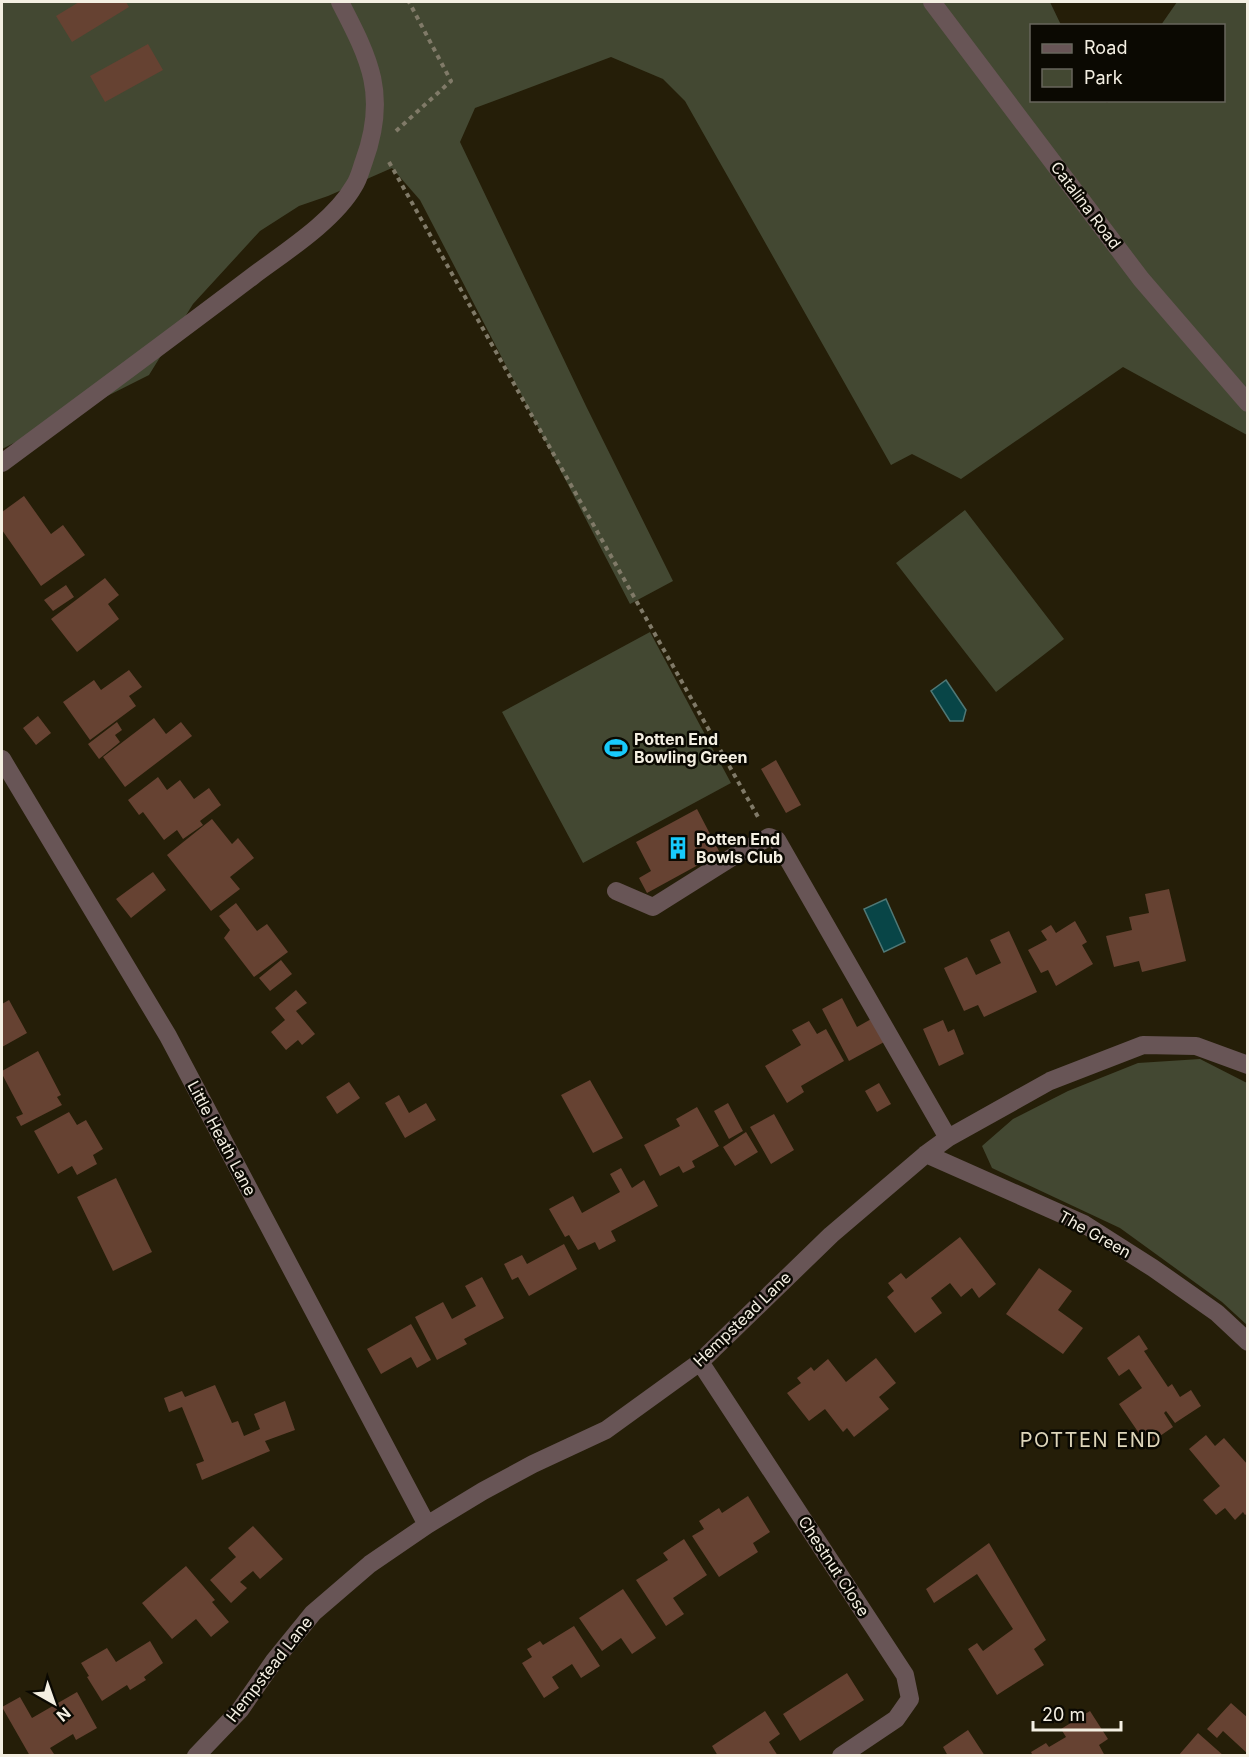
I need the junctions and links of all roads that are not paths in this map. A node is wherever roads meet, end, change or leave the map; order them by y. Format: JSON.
{"nodes":[{"id":1,"x":340,"y":2,"type":"edge"},
{"id":2,"x":932,"y":2,"type":"edge"},
{"id":3,"x":1248,"y":403,"type":"edge"},
{"id":4,"x":2,"y":463,"type":"edge"},
{"id":5,"x":2,"y":759,"type":"edge"},
{"id":6,"x":616,"y":891,"type":"dead end"},
{"id":7,"x":1248,"y":1065,"type":"edge"},
{"id":8,"x":948,"y":1138,"type":"junction"},
{"id":9,"x":926,"y":1154,"type":"junction"},
{"id":10,"x":1248,"y":1342,"type":"edge"},
{"id":11,"x":700,"y":1362,"type":"junction"},
{"id":12,"x":427,"y":1525,"type":"junction"},
{"id":13,"x":196,"y":1755,"type":"edge"},
{"id":14,"x":842,"y":1755,"type":"edge"}],
"edges":[{"from":1,"to":4,"type":"street"},
{"from":2,"to":3,"type":"street","name":"Catalina Road"},
{"from":5,"to":12,"type":"street","name":"Little Heath Lane"},
{"from":6,"to":8,"type":"street"},
{"from":7,"to":8,"type":"street","name":"Hempstead Lane"},
{"from":8,"to":9,"type":"street","name":"Hempstead Lane"},
{"from":9,"to":10,"type":"street","name":"The Green"},
{"from":9,"to":11,"type":"street","name":"Hempstead Lane"},
{"from":11,"to":12,"type":"street","name":"Hempstead Lane"},
{"from":11,"to":14,"type":"street","name":"Chestnut Close"},
{"from":12,"to":13,"type":"street","name":"Hempstead Lane"}]}
